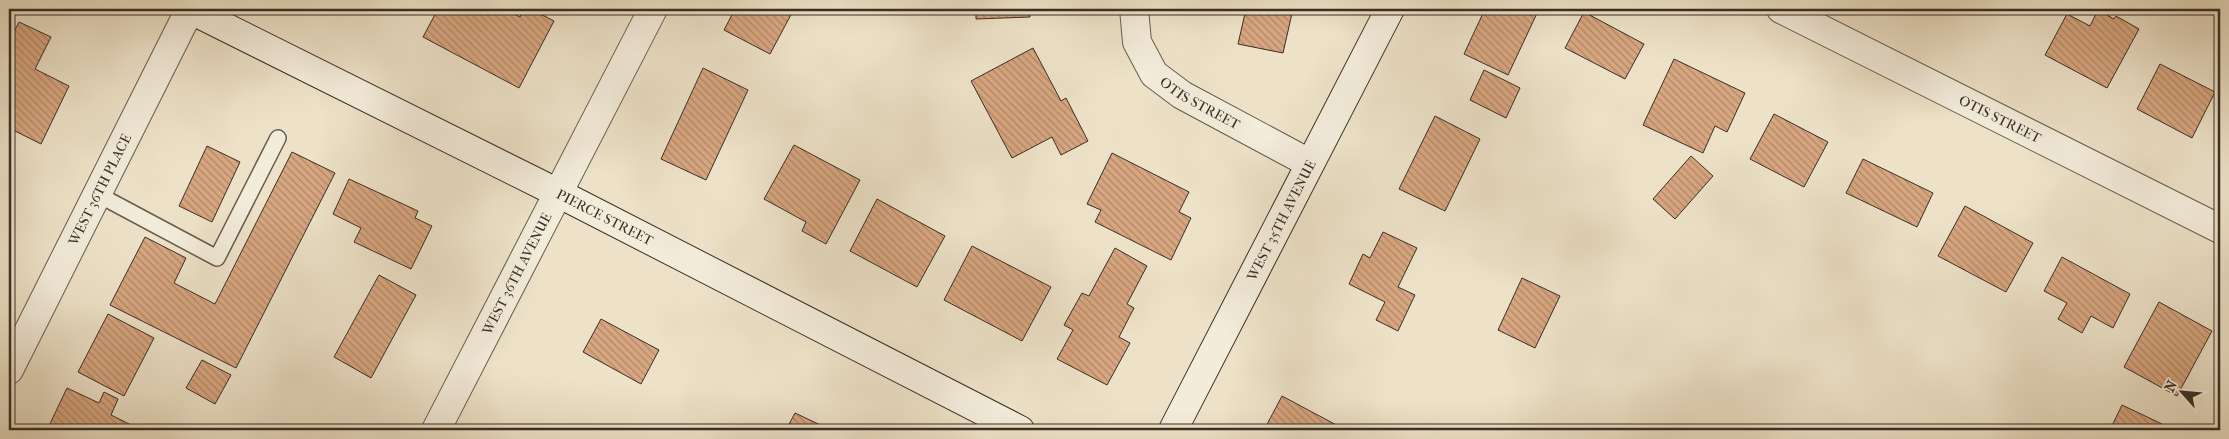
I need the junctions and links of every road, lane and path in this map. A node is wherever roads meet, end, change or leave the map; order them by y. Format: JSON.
{"nodes":[{"id":1,"x":190,"y":9,"type":"edge"},
{"id":2,"x":653,"y":9,"type":"edge"},
{"id":3,"x":1134,"y":9,"type":"edge"},
{"id":4,"x":1390,"y":9,"type":"edge"},
{"id":5,"x":1781,"y":9,"type":"edge"},
{"id":6,"x":278,"y":138,"type":"dead end"},
{"id":7,"x":1309,"y":163,"type":"junction"},
{"id":8,"x":558,"y":193,"type":"junction"},
{"id":9,"x":97,"y":194,"type":"junction"},
{"id":10,"x":2220,"y":229,"type":"edge"},
{"id":11,"x":9,"y":370,"type":"edge"},
{"id":12,"x":436,"y":430,"type":"edge"},
{"id":13,"x":1020,"y":430,"type":"edge"},
{"id":14,"x":1173,"y":430,"type":"edge"}],
"edges":[{"from":1,"to":8,"type":"street","name":"PIERCE STREET"},
{"from":1,"to":9,"type":"street","name":"WEST 36TH PLACE"},
{"from":2,"to":8,"type":"street","name":"WEST 36TH AVENUE"},
{"from":3,"to":7,"type":"street","name":"OTIS STREET"},
{"from":4,"to":7,"type":"street","name":"WEST 35TH AVENUE"},
{"from":5,"to":10,"type":"street","name":"OTIS STREET"},
{"from":6,"to":9,"type":"lane"},
{"from":7,"to":14,"type":"street","name":"WEST 35TH AVENUE"},
{"from":8,"to":12,"type":"street","name":"WEST 36TH AVENUE"},
{"from":8,"to":13,"type":"street","name":"PIERCE STREET"},
{"from":9,"to":11,"type":"street","name":"WEST 36TH PLACE"}]}
